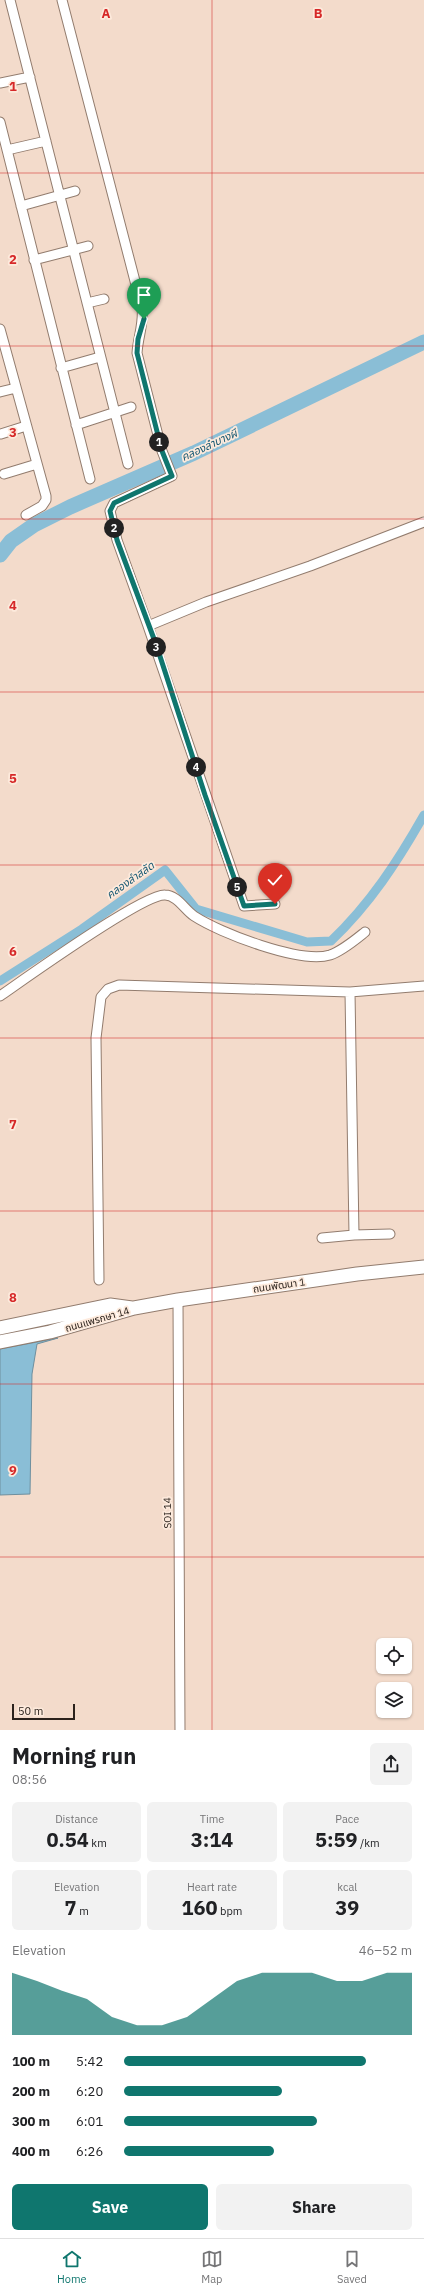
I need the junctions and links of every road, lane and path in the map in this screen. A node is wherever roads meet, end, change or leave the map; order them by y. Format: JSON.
{"nodes":[{"id":1,"x":10,"y":0,"type":"edge"},
{"id":2,"x":62,"y":0,"type":"edge"},
{"id":3,"x":30,"y":77,"type":"junction"},
{"id":4,"x":0,"y":83,"type":"edge"},
{"id":5,"x":0,"y":122,"type":"edge"},
{"id":6,"x":46,"y":141,"type":"junction"},
{"id":7,"x":7,"y":150,"type":"junction"},
{"id":8,"x":75,"y":191,"type":"dead end"},
{"id":9,"x":59,"y":195,"type":"junction"},
{"id":10,"x":21,"y":206,"type":"junction"},
{"id":11,"x":88,"y":246,"type":"dead end"},
{"id":12,"x":73,"y":250,"type":"junction"},
{"id":13,"x":34,"y":260,"type":"junction"},
{"id":14,"x":104,"y":299,"type":"dead end"},
{"id":15,"x":87,"y":303,"type":"junction"},
{"id":16,"x":0,"y":329,"type":"edge"},
{"id":17,"x":3,"y":349,"type":"edge"},
{"id":18,"x":100,"y":357,"type":"junction"},
{"id":19,"x":61,"y":368,"type":"junction"},
{"id":20,"x":16,"y":388,"type":"junction"},
{"id":21,"x":0,"y":392,"type":"edge"},
{"id":22,"x":131,"y":407,"type":"dead end"},
{"id":23,"x":115,"y":412,"type":"junction"},
{"id":24,"x":26,"y":426,"type":"junction"},
{"id":25,"x":76,"y":426,"type":"junction"},
{"id":26,"x":1,"y":434,"type":"dead end"},
{"id":27,"x":37,"y":464,"type":"junction"},
{"id":28,"x":128,"y":464,"type":"dead end"},
{"id":29,"x":4,"y":474,"type":"dead end"},
{"id":30,"x":90,"y":479,"type":"dead end"},
{"id":31,"x":26,"y":515,"type":"dead end"},
{"id":32,"x":424,"y":522,"type":"edge"},
{"id":33,"x":148,"y":626,"type":"junction"},
{"id":34,"x":275,"y":904,"type":"dead end"},
{"id":35,"x":366,"y":932,"type":"dead end"},
{"id":36,"x":424,"y":986,"type":"edge"},
{"id":37,"x":350,"y":992,"type":"junction"},
{"id":38,"x":0,"y":996,"type":"edge"},
{"id":39,"x":390,"y":1234,"type":"dead end"},
{"id":40,"x":354,"y":1235,"type":"junction"},
{"id":41,"x":322,"y":1238,"type":"dead end"},
{"id":42,"x":424,"y":1267,"type":"edge"},
{"id":43,"x":99,"y":1280,"type":"dead end"},
{"id":44,"x":178,"y":1300,"type":"junction"},
{"id":45,"x":134,"y":1308,"type":"junction"},
{"id":46,"x":0,"y":1328,"type":"edge"},
{"id":47,"x":0,"y":1342,"type":"edge"},
{"id":48,"x":180,"y":1728,"type":"edge"}],
"edges":[{"from":1,"to":3,"type":"street"},
{"from":2,"to":33,"type":"street"},
{"from":3,"to":4,"type":"street"},
{"from":3,"to":6,"type":"street"},
{"from":5,"to":7,"type":"street"},
{"from":6,"to":7,"type":"street"},
{"from":6,"to":9,"type":"street"},
{"from":7,"to":10,"type":"street"},
{"from":8,"to":9,"type":"street"},
{"from":9,"to":10,"type":"street"},
{"from":9,"to":12,"type":"street"},
{"from":10,"to":13,"type":"street"},
{"from":11,"to":12,"type":"street"},
{"from":12,"to":13,"type":"street"},
{"from":12,"to":15,"type":"street"},
{"from":13,"to":19,"type":"street"},
{"from":14,"to":15,"type":"street"},
{"from":15,"to":18,"type":"street"},
{"from":16,"to":17,"type":"street"},
{"from":17,"to":20,"type":"street"},
{"from":18,"to":19,"type":"street"},
{"from":18,"to":23,"type":"street"},
{"from":19,"to":25,"type":"street"},
{"from":20,"to":21,"type":"street"},
{"from":20,"to":24,"type":"street"},
{"from":22,"to":23,"type":"street"},
{"from":23,"to":25,"type":"street"},
{"from":23,"to":28,"type":"street"},
{"from":24,"to":26,"type":"street"},
{"from":24,"to":27,"type":"street"},
{"from":25,"to":30,"type":"street"},
{"from":27,"to":29,"type":"street"},
{"from":27,"to":31,"type":"street"},
{"from":32,"to":33,"type":"street"},
{"from":33,"to":34,"type":"street"},
{"from":35,"to":38,"type":"street"},
{"from":36,"to":37,"type":"street"},
{"from":37,"to":40,"type":"street"},
{"from":37,"to":43,"type":"street"},
{"from":39,"to":40,"type":"street"},
{"from":40,"to":41,"type":"street"},
{"from":42,"to":44,"type":"main road","name":"ถนนพัฒนา 1"},
{"from":44,"to":45,"type":"main road","name":"ถนนพัฒนา 1"},
{"from":44,"to":48,"type":"street","name":"SOI 14"},
{"from":45,"to":46,"type":"main road","name":"ถนนแพรกษา 14"},
{"from":45,"to":47,"type":"main road","name":"ถนนแพรกษา 14"}]}
